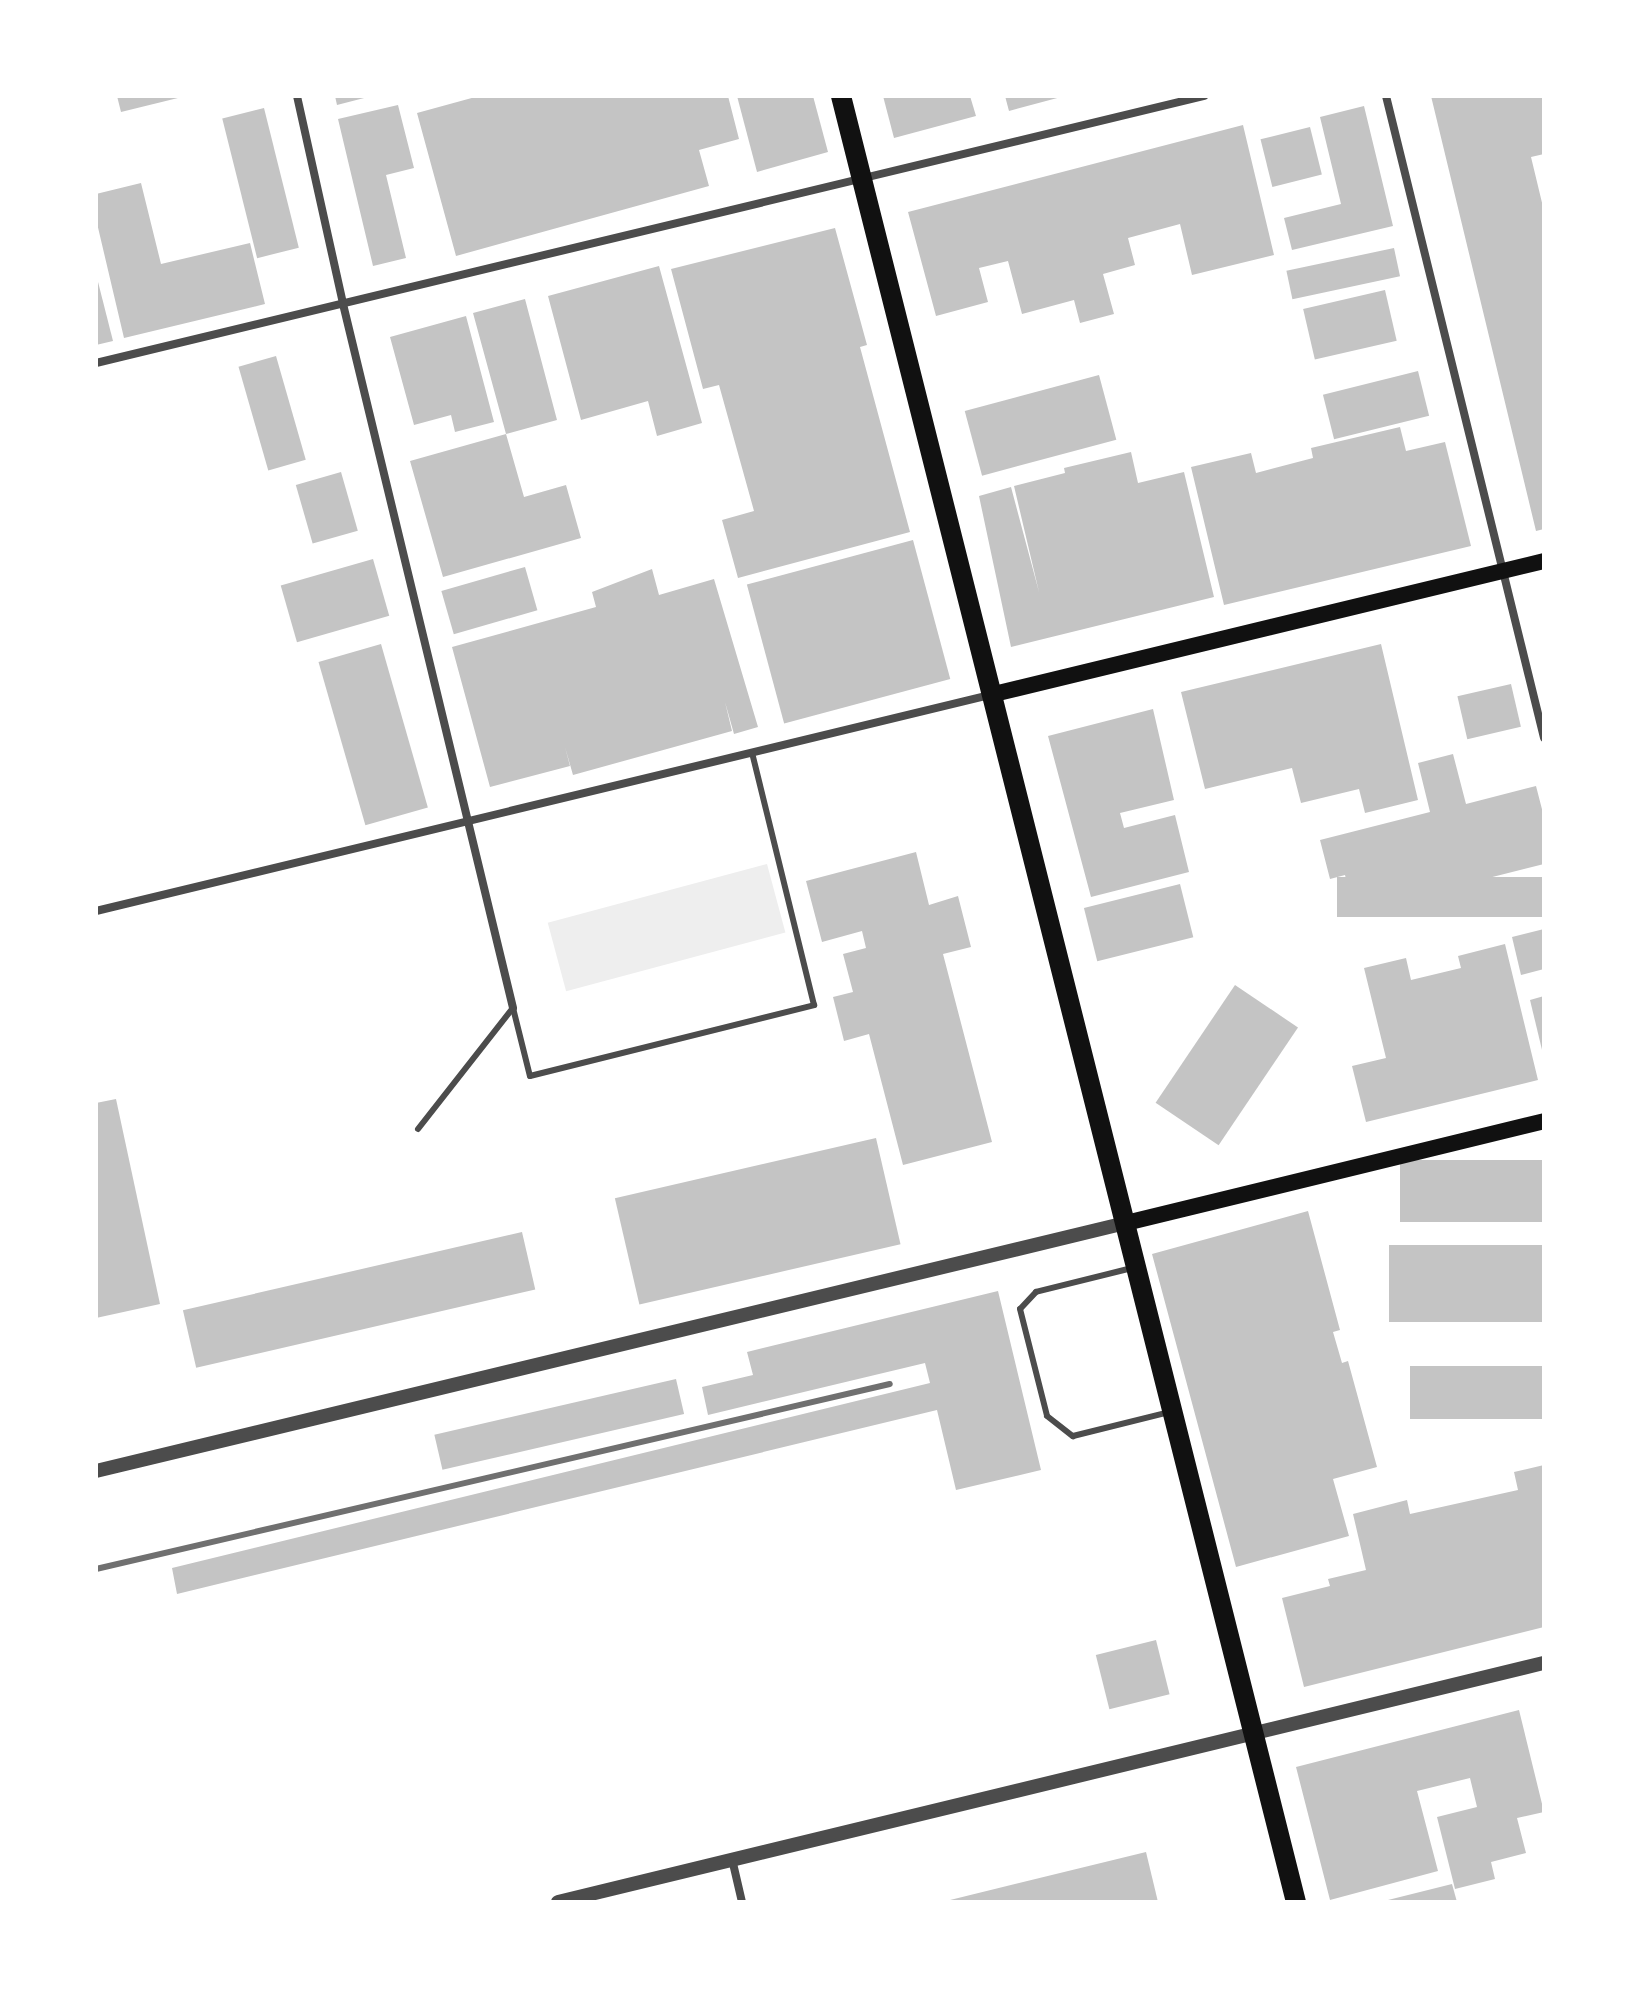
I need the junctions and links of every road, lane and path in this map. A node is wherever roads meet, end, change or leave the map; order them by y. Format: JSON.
{"nodes":[{"id":1,"x":297,"y":96,"type":"edge"},
{"id":2,"x":841,"y":96,"type":"edge"},
{"id":3,"x":1204,"y":96,"type":"edge"},
{"id":4,"x":1386,"y":96,"type":"edge"},
{"id":5,"x":861,"y":179,"type":"junction"},
{"id":6,"x":343,"y":304,"type":"junction"},
{"id":7,"x":96,"y":363,"type":"edge"},
{"id":8,"x":1544,"y":561,"type":"edge"},
{"id":9,"x":1502,"y":571,"type":"junction"},
{"id":10,"x":994,"y":694,"type":"junction"},
{"id":11,"x":1544,"y":738,"type":"edge"},
{"id":12,"x":752,"y":752,"type":"junction"},
{"id":13,"x":467,"y":821,"type":"junction"},
{"id":14,"x":96,"y":911,"type":"edge"},
{"id":15,"x":513,"y":1008,"type":"junction"},
{"id":16,"x":1544,"y":1121,"type":"edge"},
{"id":17,"x":418,"y":1129,"type":"dead end"},
{"id":18,"x":1126,"y":1223,"type":"junction"},
{"id":19,"x":1137,"y":1267,"type":"junction"},
{"id":20,"x":1173,"y":1411,"type":"junction"},
{"id":21,"x":96,"y":1471,"type":"edge"},
{"id":22,"x":1544,"y":1663,"type":"edge"},
{"id":23,"x":1253,"y":1734,"type":"junction"},
{"id":24,"x":732,"y":1858,"type":"junction"},
{"id":25,"x":558,"y":1902,"type":"edge"},
{"id":26,"x":742,"y":1902,"type":"edge"},
{"id":27,"x":1296,"y":1902,"type":"edge"}],
"edges":[{"from":1,"to":6,"type":"street"},
{"from":2,"to":5,"type":"main road"},
{"from":3,"to":5,"type":"street"},
{"from":4,"to":9,"type":"street"},
{"from":5,"to":6,"type":"street"},
{"from":5,"to":10,"type":"main road"},
{"from":6,"to":7,"type":"street"},
{"from":6,"to":13,"type":"street"},
{"from":8,"to":9,"type":"main road"},
{"from":9,"to":10,"type":"main road"},
{"from":9,"to":11,"type":"street"},
{"from":10,"to":12,"type":"street"},
{"from":10,"to":18,"type":"main road"},
{"from":12,"to":13,"type":"street"},
{"from":12,"to":15,"type":"lane"},
{"from":13,"to":14,"type":"street"},
{"from":13,"to":15,"type":"street"},
{"from":15,"to":17,"type":"lane"},
{"from":16,"to":18,"type":"main road"},
{"from":18,"to":19,"type":"main road"},
{"from":18,"to":21,"type":"street"},
{"from":19,"to":20,"type":"main road"},
{"from":19,"to":20,"type":"lane"},
{"from":20,"to":23,"type":"main road"},
{"from":22,"to":23,"type":"street"},
{"from":23,"to":24,"type":"street"},
{"from":23,"to":27,"type":"main road"},
{"from":24,"to":25,"type":"street"},
{"from":24,"to":26,"type":"street"}]}
